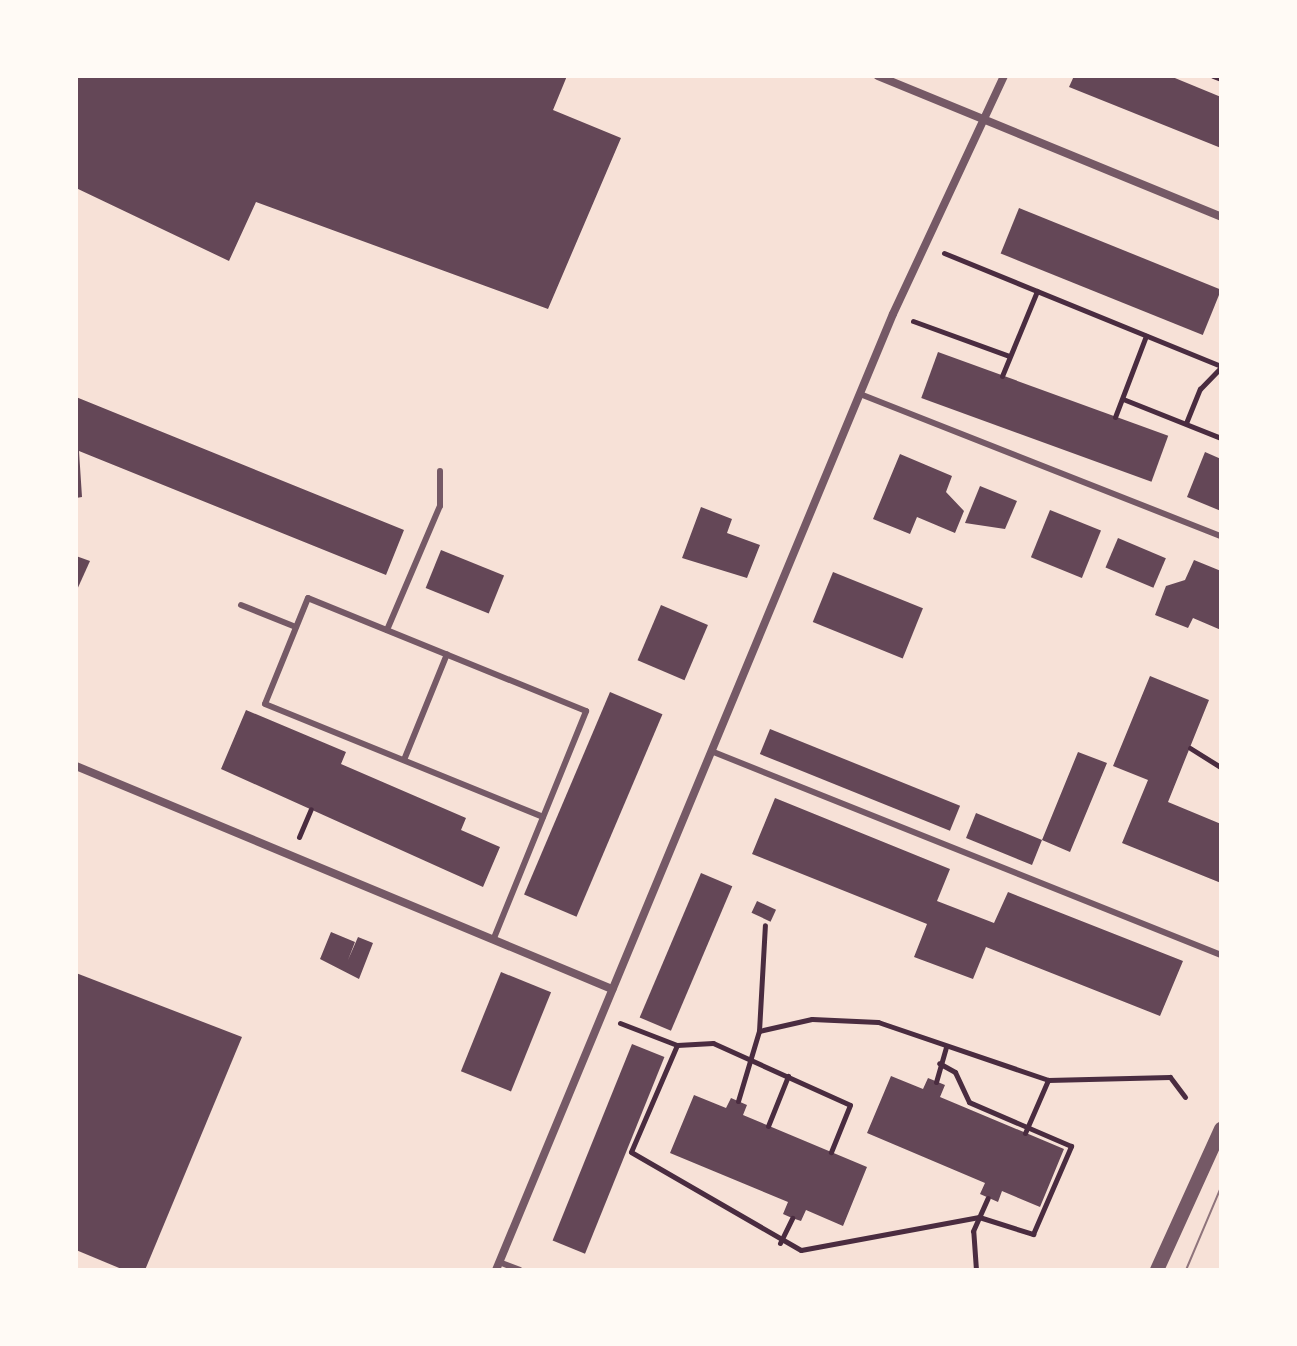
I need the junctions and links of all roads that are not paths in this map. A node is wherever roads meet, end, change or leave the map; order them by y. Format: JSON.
{"nodes":[{"id":1,"x":878,"y":76,"type":"edge"},
{"id":2,"x":1004,"y":76,"type":"edge"},
{"id":3,"x":983,"y":119,"type":"junction"},
{"id":4,"x":1221,"y":217,"type":"edge"},
{"id":5,"x":860,"y":394,"type":"junction"},
{"id":6,"x":440,"y":471,"type":"dead end"},
{"id":7,"x":1221,"y":536,"type":"edge"},
{"id":8,"x":241,"y":605,"type":"dead end"},
{"id":9,"x":296,"y":627,"type":"junction"},
{"id":10,"x":387,"y":630,"type":"junction"},
{"id":11,"x":447,"y":654,"type":"junction"},
{"id":12,"x":711,"y":751,"type":"junction"},
{"id":13,"x":404,"y":760,"type":"junction"},
{"id":14,"x":76,"y":766,"type":"edge"},
{"id":15,"x":543,"y":817,"type":"junction"},
{"id":16,"x":494,"y":938,"type":"junction"},
{"id":17,"x":1221,"y":955,"type":"edge"},
{"id":18,"x":612,"y":989,"type":"junction"},
{"id":19,"x":1221,"y":1129,"type":"edge"},
{"id":20,"x":497,"y":1266,"type":"edge"},
{"id":21,"x":520,"y":1270,"type":"edge"},
{"id":22,"x":1157,"y":1270,"type":"edge"}],
"edges":[{"from":1,"to":3,"type":"street"},
{"from":2,"to":3,"type":"street"},
{"from":3,"to":4,"type":"street"},
{"from":3,"to":5,"type":"street"},
{"from":5,"to":7,"type":"lane"},
{"from":5,"to":12,"type":"street"},
{"from":6,"to":10,"type":"lane"},
{"from":8,"to":9,"type":"lane"},
{"from":9,"to":10,"type":"lane"},
{"from":9,"to":13,"type":"lane"},
{"from":10,"to":11,"type":"lane"},
{"from":11,"to":13,"type":"lane"},
{"from":11,"to":15,"type":"lane"},
{"from":12,"to":17,"type":"lane"},
{"from":12,"to":18,"type":"street"},
{"from":13,"to":15,"type":"lane"},
{"from":14,"to":16,"type":"street"},
{"from":15,"to":16,"type":"lane"},
{"from":16,"to":18,"type":"street"},
{"from":18,"to":20,"type":"street"},
{"from":19,"to":22,"type":"street"},
{"from":20,"to":21,"type":"lane"}]}
